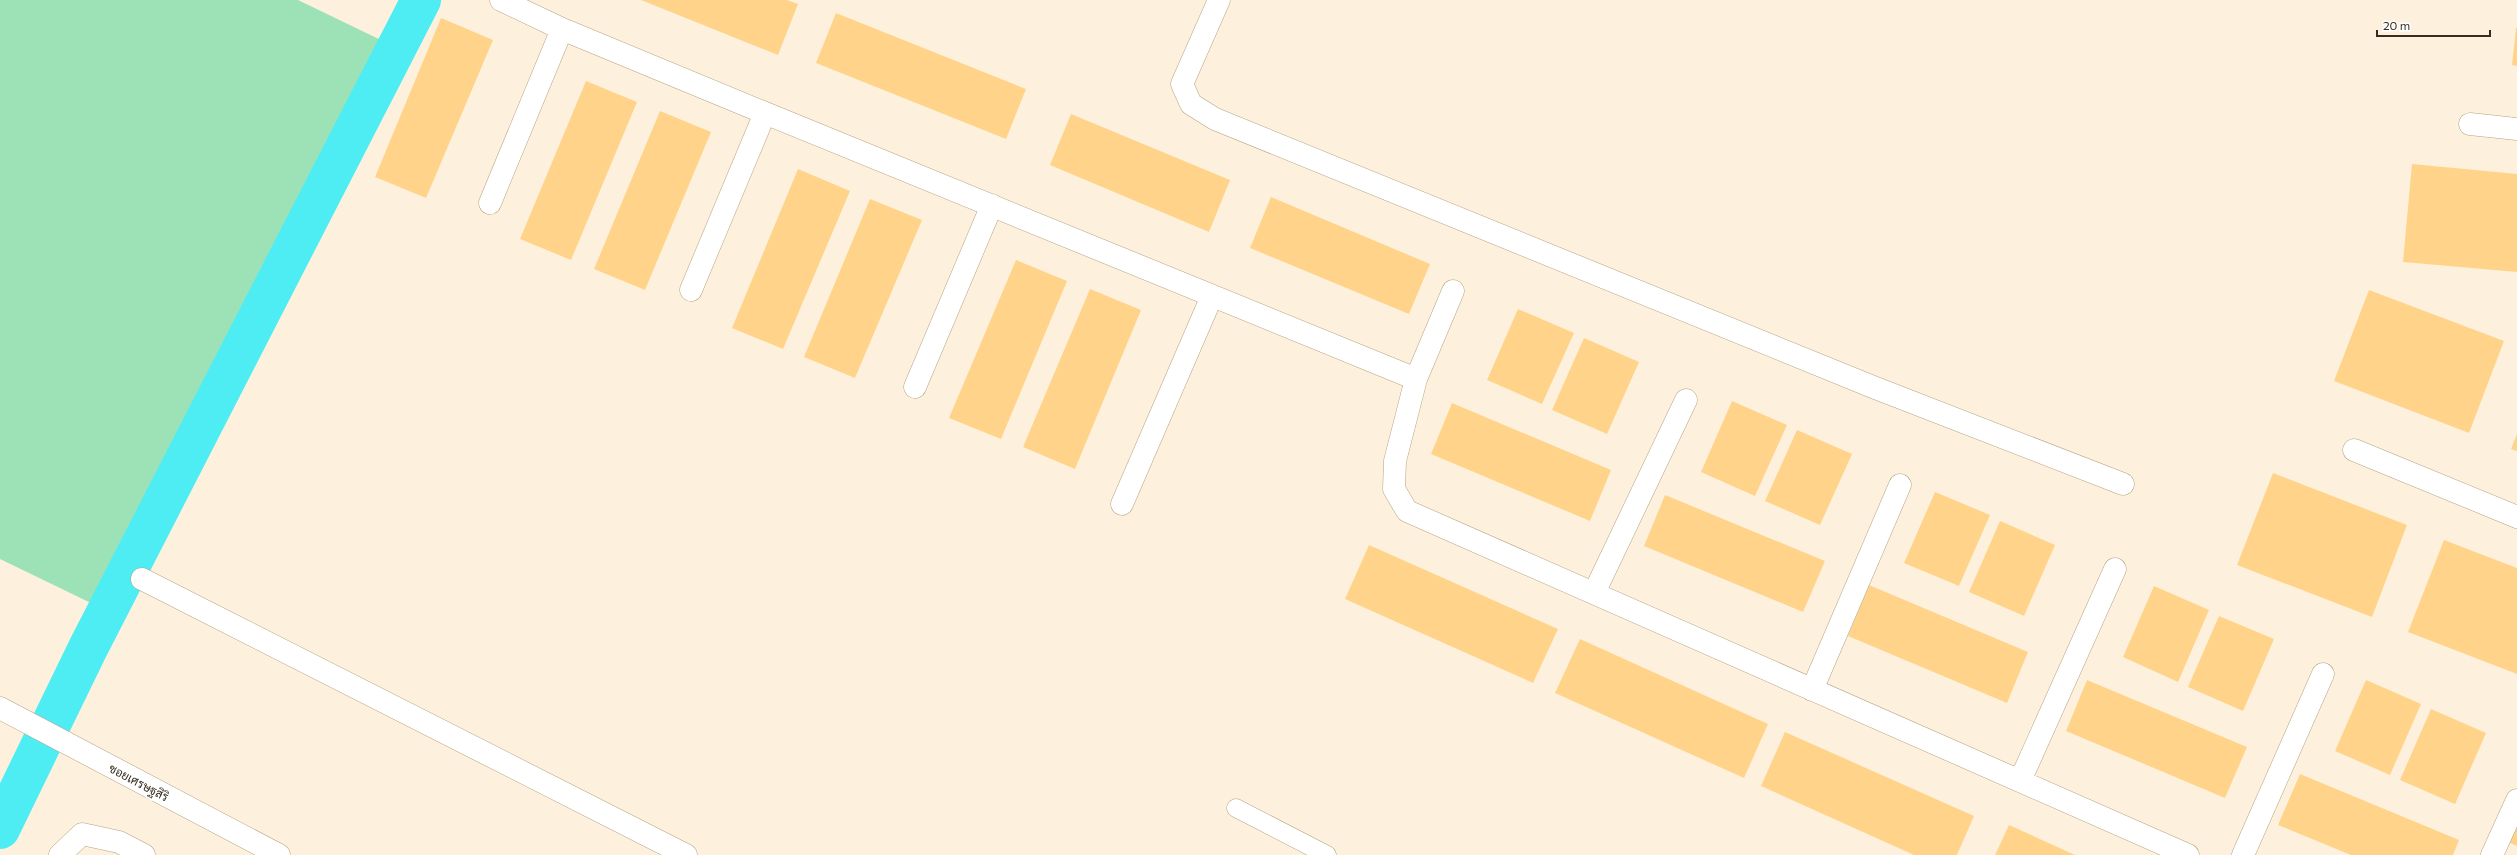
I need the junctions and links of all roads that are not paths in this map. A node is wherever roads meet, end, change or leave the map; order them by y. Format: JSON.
{"nodes":[{"id":1,"x":501,"y":0,"type":"edge"},
{"id":2,"x":1219,"y":0,"type":"edge"},
{"id":3,"x":562,"y":29,"type":"junction"},
{"id":4,"x":764,"y":113,"type":"junction"},
{"id":5,"x":2470,"y":124,"type":"dead end"},
{"id":6,"x":2517,"y":129,"type":"edge"},
{"id":7,"x":490,"y":203,"type":"dead end"},
{"id":8,"x":992,"y":205,"type":"junction"},
{"id":9,"x":691,"y":290,"type":"dead end"},
{"id":10,"x":1453,"y":291,"type":"dead end"},
{"id":11,"x":1212,"y":296,"type":"junction"},
{"id":12,"x":1416,"y":379,"type":"junction"},
{"id":13,"x":915,"y":387,"type":"dead end"},
{"id":14,"x":1686,"y":400,"type":"dead end"},
{"id":15,"x":2354,"y":450,"type":"dead end"},
{"id":16,"x":2123,"y":484,"type":"dead end"},
{"id":17,"x":1900,"y":485,"type":"dead end"},
{"id":18,"x":1122,"y":504,"type":"dead end"},
{"id":19,"x":2517,"y":517,"type":"edge"},
{"id":20,"x":2115,"y":569,"type":"dead end"},
{"id":21,"x":142,"y":579,"type":"dead end"},
{"id":22,"x":1594,"y":593,"type":"junction"},
{"id":23,"x":2323,"y":674,"type":"dead end"},
{"id":24,"x":1812,"y":690,"type":"junction"},
{"id":25,"x":3,"y":710,"type":"edge"},
{"id":26,"x":2020,"y":781,"type":"junction"},
{"id":27,"x":2517,"y":800,"type":"edge"},
{"id":28,"x":1236,"y":808,"type":"dead end"},
{"id":29,"x":60,"y":855,"type":"edge"},
{"id":30,"x":144,"y":855,"type":"edge"},
{"id":31,"x":279,"y":855,"type":"edge"},
{"id":32,"x":686,"y":855,"type":"edge"},
{"id":33,"x":1327,"y":855,"type":"edge"},
{"id":34,"x":2188,"y":855,"type":"edge"},
{"id":35,"x":2243,"y":855,"type":"edge"},
{"id":36,"x":2492,"y":855,"type":"edge"}],
"edges":[{"from":1,"to":3,"type":"street"},
{"from":2,"to":16,"type":"street"},
{"from":3,"to":4,"type":"street"},
{"from":3,"to":7,"type":"street"},
{"from":4,"to":8,"type":"street"},
{"from":4,"to":9,"type":"street"},
{"from":5,"to":6,"type":"street"},
{"from":8,"to":11,"type":"street"},
{"from":8,"to":13,"type":"street"},
{"from":10,"to":12,"type":"street"},
{"from":11,"to":12,"type":"street"},
{"from":11,"to":18,"type":"street"},
{"from":12,"to":22,"type":"street"},
{"from":14,"to":22,"type":"street"},
{"from":15,"to":19,"type":"street"},
{"from":17,"to":24,"type":"street"},
{"from":20,"to":26,"type":"street"},
{"from":21,"to":32,"type":"street"},
{"from":22,"to":24,"type":"street"},
{"from":23,"to":35,"type":"street"},
{"from":24,"to":26,"type":"street"},
{"from":25,"to":31,"type":"street","name":"ซอยเศรษฐสิริ"},
{"from":26,"to":34,"type":"street"},
{"from":27,"to":36,"type":"street"},
{"from":28,"to":33,"type":"lane"},
{"from":29,"to":30,"type":"street"}]}
